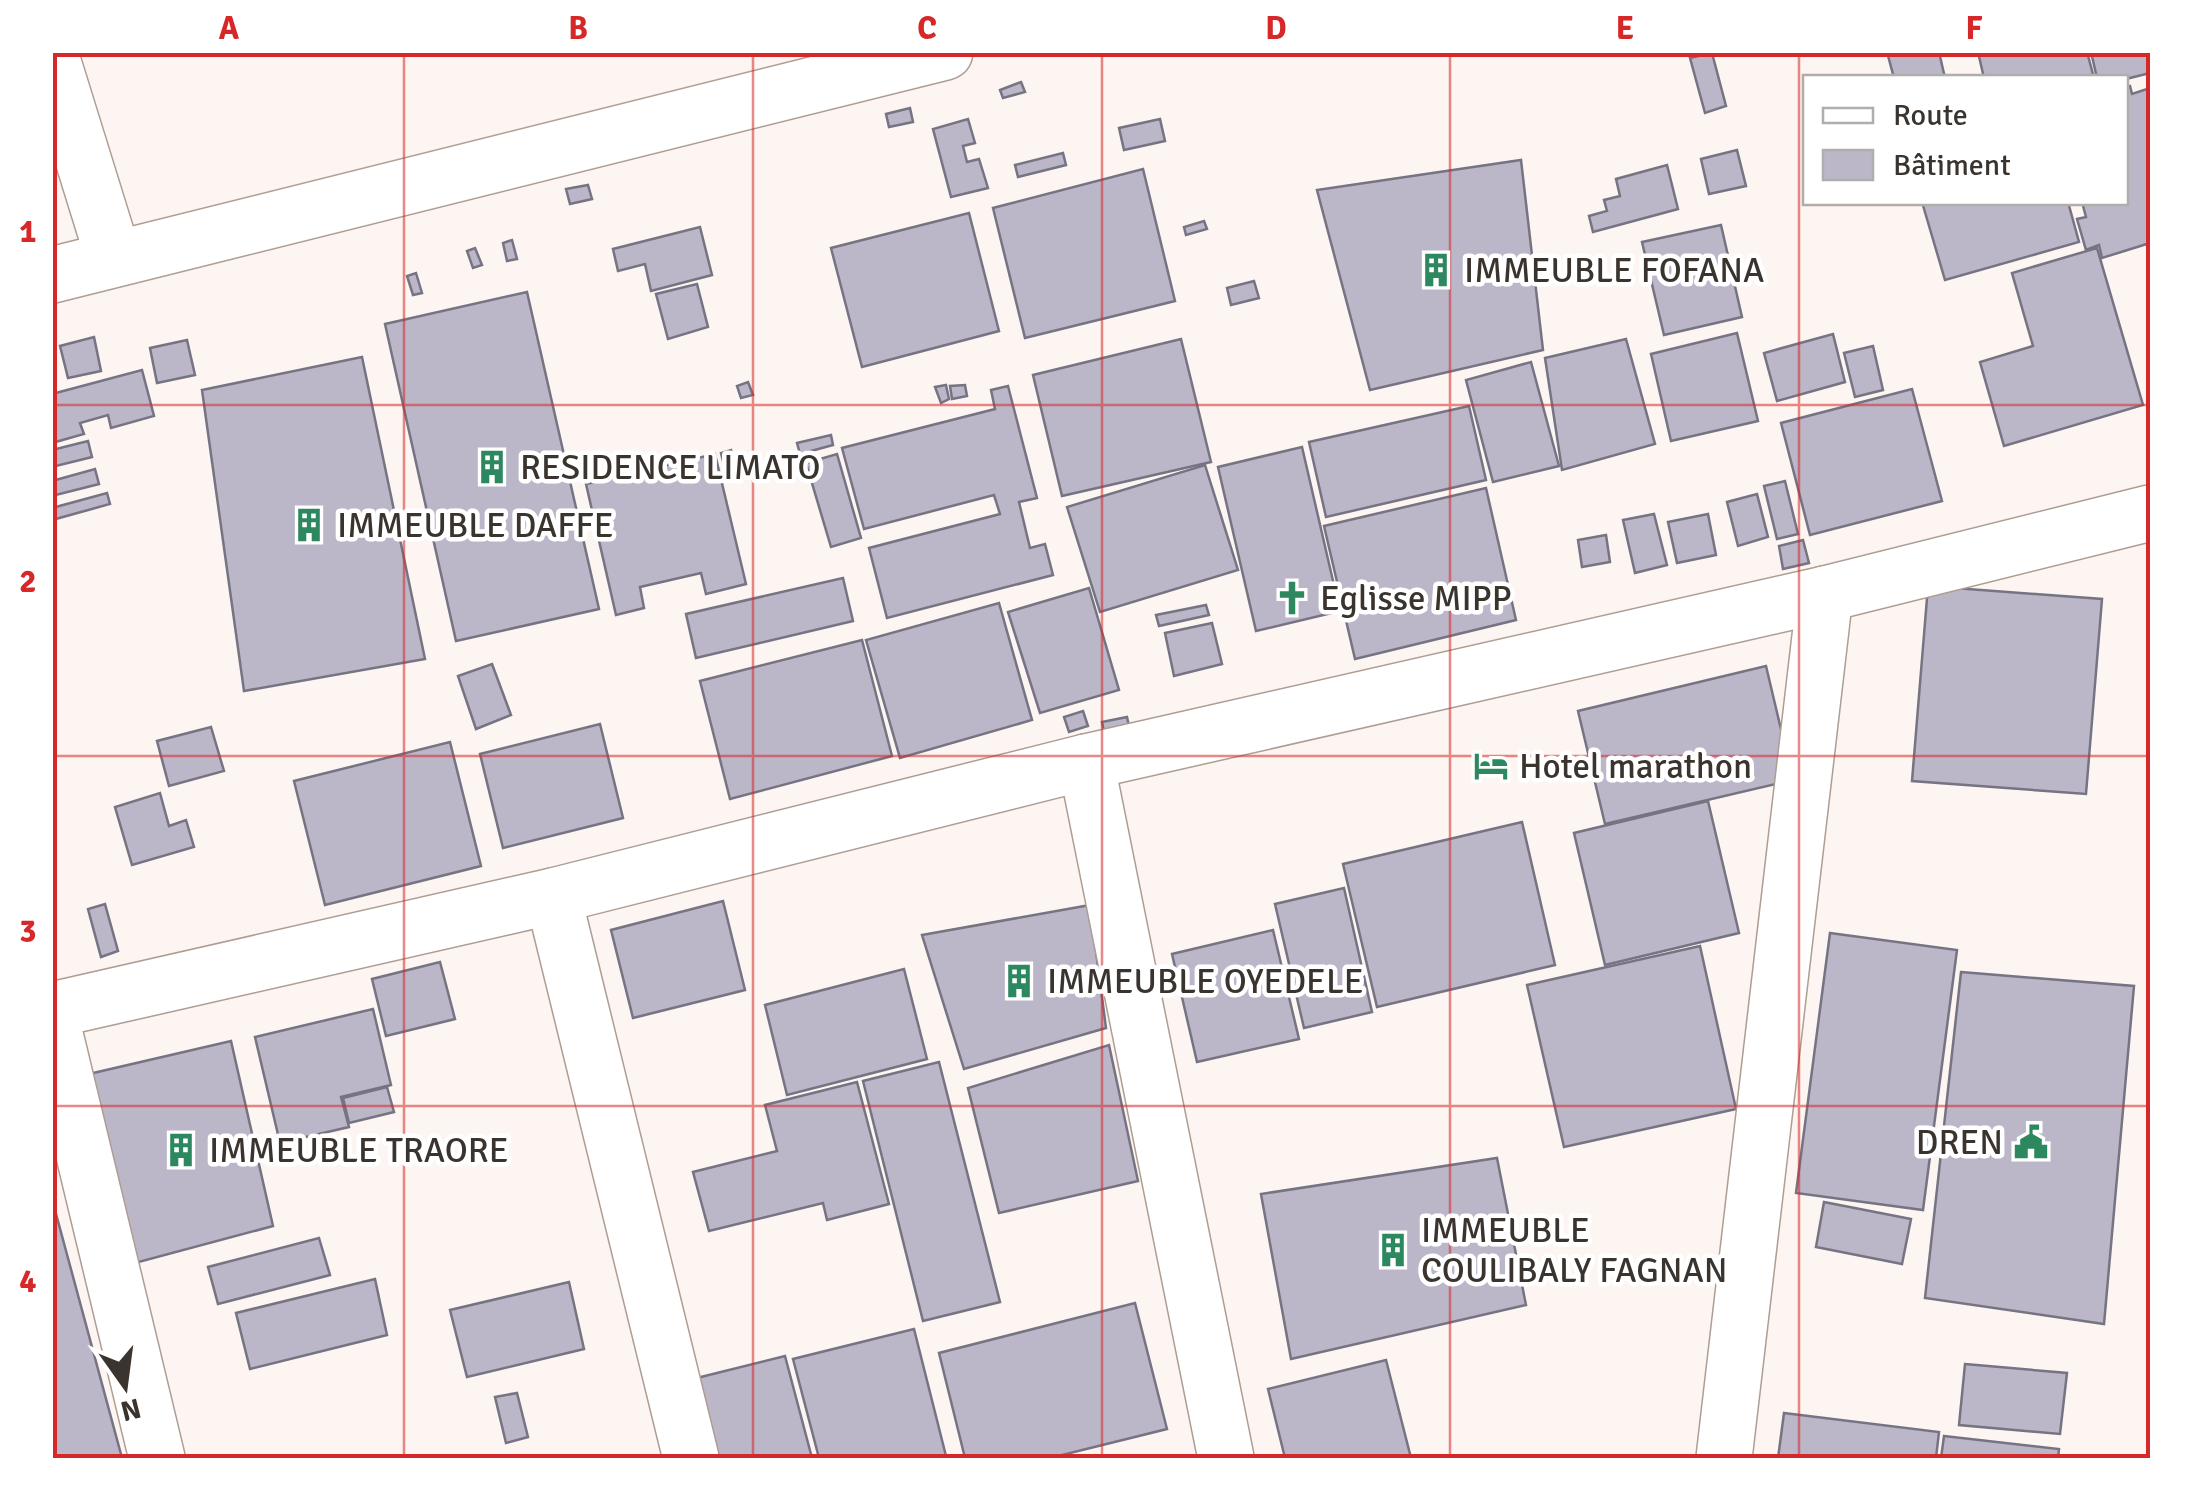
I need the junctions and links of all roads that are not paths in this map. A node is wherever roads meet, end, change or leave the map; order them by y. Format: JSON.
{"nodes":[{"id":1,"x":945,"y":52,"type":"edge"},
{"id":2,"x":52,"y":60,"type":"edge"},
{"id":3,"x":843,"y":65,"type":"edge"},
{"id":4,"x":114,"y":260,"type":"junction"},
{"id":5,"x":52,"y":275,"type":"edge"},
{"id":6,"x":2150,"y":513,"type":"edge"},
{"id":7,"x":1825,"y":594,"type":"junction"},
{"id":8,"x":1086,"y":762,"type":"junction"},
{"id":9,"x":553,"y":896,"type":"junction"},
{"id":10,"x":52,"y":1010,"type":"edge"},
{"id":11,"x":52,"y":1022,"type":"edge"},
{"id":12,"x":156,"y":1458,"type":"edge"},
{"id":13,"x":690,"y":1458,"type":"edge"},
{"id":14,"x":1226,"y":1458,"type":"edge"},
{"id":15,"x":1724,"y":1458,"type":"edge"}],
"edges":[{"from":1,"to":3,"type":"street"},
{"from":2,"to":4,"type":"street"},
{"from":3,"to":4,"type":"street"},
{"from":4,"to":5,"type":"street"},
{"from":6,"to":7,"type":"street"},
{"from":7,"to":8,"type":"street"},
{"from":7,"to":15,"type":"street"},
{"from":8,"to":9,"type":"street"},
{"from":8,"to":14,"type":"street"},
{"from":9,"to":10,"type":"street"},
{"from":9,"to":13,"type":"street"},
{"from":11,"to":12,"type":"street"}]}
